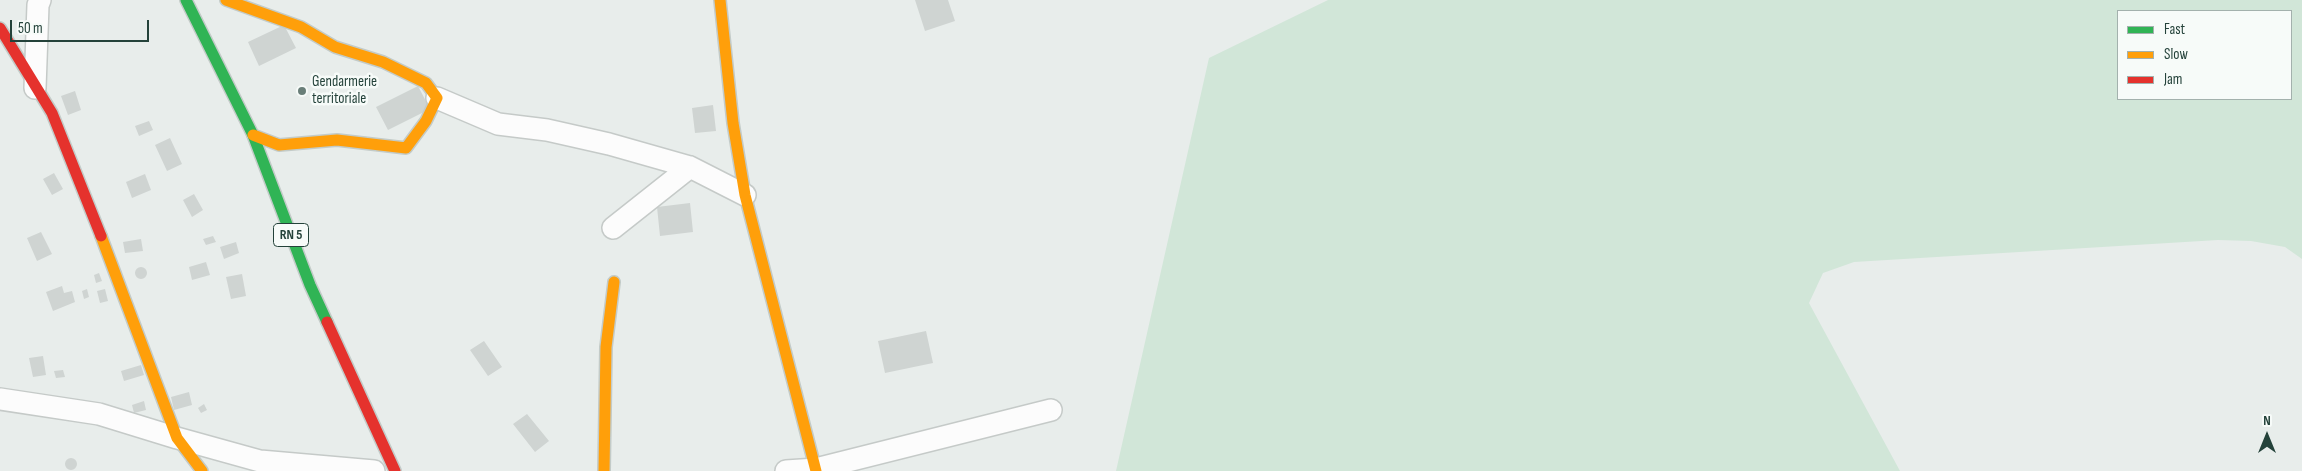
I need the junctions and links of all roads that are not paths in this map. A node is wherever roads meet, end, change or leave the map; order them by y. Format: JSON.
{"nodes":[{"id":1,"x":40,"y":0,"type":"edge"},
{"id":2,"x":186,"y":0,"type":"edge"},
{"id":3,"x":226,"y":0,"type":"edge"},
{"id":4,"x":720,"y":0,"type":"edge"},
{"id":5,"x":0,"y":28,"type":"edge"},
{"id":6,"x":35,"y":89,"type":"junction"},
{"id":7,"x":437,"y":98,"type":"junction"},
{"id":8,"x":252,"y":135,"type":"junction"},
{"id":9,"x":690,"y":167,"type":"junction"},
{"id":10,"x":745,"y":195,"type":"junction"},
{"id":11,"x":613,"y":228,"type":"dead end"},
{"id":12,"x":614,"y":282,"type":"dead end"},
{"id":13,"x":0,"y":399,"type":"edge"},
{"id":14,"x":1051,"y":410,"type":"dead end"},
{"id":15,"x":177,"y":438,"type":"junction"},
{"id":16,"x":816,"y":470,"type":"edge"},
{"id":17,"x":202,"y":471,"type":"edge"},
{"id":18,"x":374,"y":471,"type":"edge"},
{"id":19,"x":396,"y":471,"type":"edge"},
{"id":20,"x":604,"y":471,"type":"edge"},
{"id":21,"x":786,"y":471,"type":"edge"}],
"edges":[{"from":1,"to":6,"type":"street"},
{"from":2,"to":8,"type":"street","number":"RN 5"},
{"from":3,"to":7,"type":"street"},
{"from":4,"to":10,"type":"street"},
{"from":5,"to":6,"type":"street"},
{"from":6,"to":15,"type":"street"},
{"from":7,"to":8,"type":"street"},
{"from":7,"to":9,"type":"street"},
{"from":8,"to":19,"type":"street","number":"RN 5"},
{"from":9,"to":10,"type":"street"},
{"from":9,"to":11,"type":"street"},
{"from":10,"to":16,"type":"street"},
{"from":12,"to":20,"type":"street"},
{"from":13,"to":15,"type":"street"},
{"from":14,"to":16,"type":"street"},
{"from":15,"to":17,"type":"street"},
{"from":15,"to":18,"type":"street"},
{"from":16,"to":21,"type":"street"}]}
